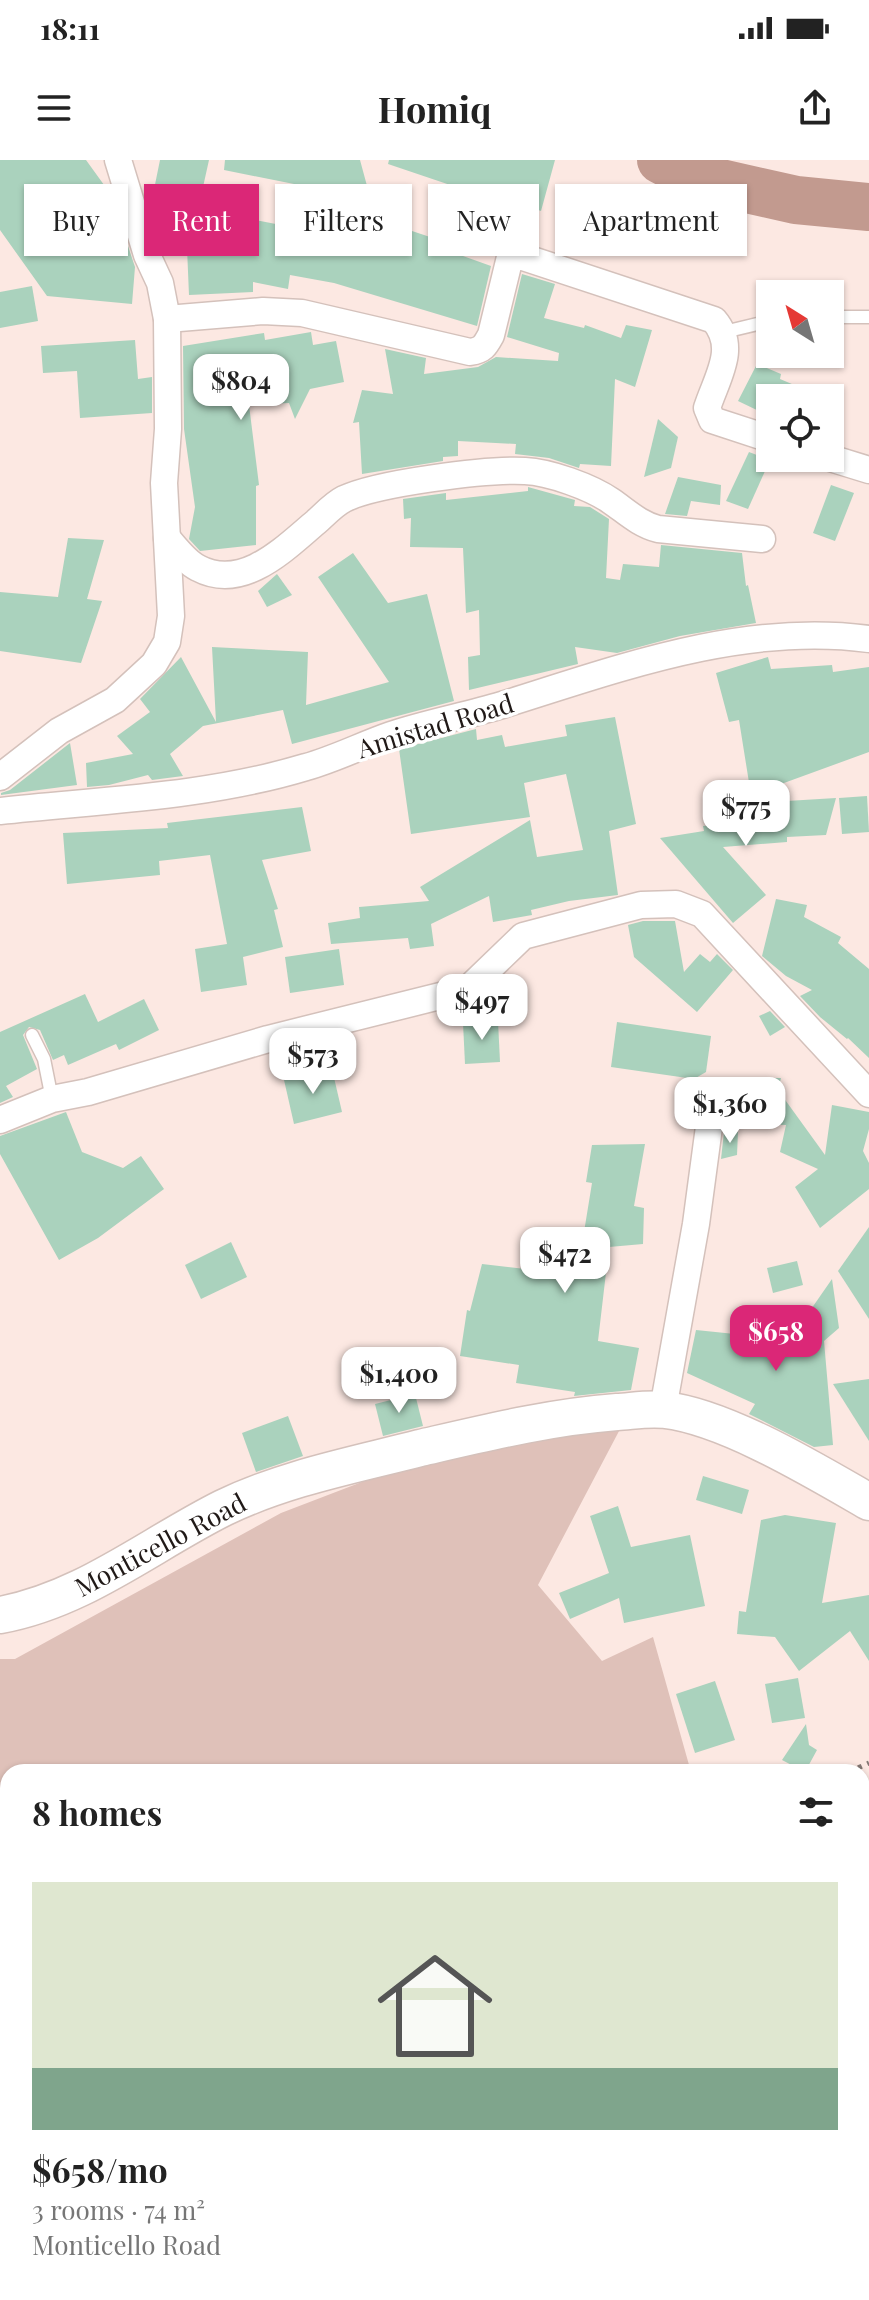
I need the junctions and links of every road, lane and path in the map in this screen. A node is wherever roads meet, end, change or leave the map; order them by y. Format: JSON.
{"nodes":[{"id":1,"x":118,"y":160,"type":"edge"},
{"id":2,"x":844,"y":317,"type":"edge"},
{"id":3,"x":869,"y":317,"type":"edge"},
{"id":4,"x":167,"y":319,"type":"junction"},
{"id":5,"x":756,"y":324,"type":"edge"},
{"id":6,"x":724,"y":332,"type":"junction"},
{"id":7,"x":756,"y":434,"type":"edge"},
{"id":8,"x":844,"y":462,"type":"edge"},
{"id":9,"x":869,"y":470,"type":"edge"},
{"id":10,"x":167,"y":538,"type":"junction"},
{"id":11,"x":762,"y":539,"type":"dead end"},
{"id":12,"x":869,"y":639,"type":"edge"},
{"id":13,"x":0,"y":777,"type":"edge"},
{"id":14,"x":0,"y":811,"type":"edge"},
{"id":15,"x":32,"y":1035,"type":"dead end"},
{"id":16,"x":869,"y":1094,"type":"edge"},
{"id":17,"x":713,"y":1097,"type":"dead end"},
{"id":18,"x":52,"y":1099,"type":"junction"},
{"id":19,"x":0,"y":1120,"type":"edge"},
{"id":20,"x":663,"y":1409,"type":"junction"},
{"id":21,"x":869,"y":1502,"type":"edge"},
{"id":22,"x":0,"y":1615,"type":"edge"}],
"edges":[{"from":1,"to":4,"type":"street"},
{"from":2,"to":3,"type":"lane"},
{"from":4,"to":6,"type":"street"},
{"from":4,"to":10,"type":"street"},
{"from":5,"to":6,"type":"lane"},
{"from":6,"to":7,"type":"street"},
{"from":8,"to":9,"type":"street"},
{"from":10,"to":11,"type":"street"},
{"from":10,"to":13,"type":"street"},
{"from":12,"to":14,"type":"street","name":"Amistad Road"},
{"from":15,"to":18,"type":"lane"},
{"from":16,"to":18,"type":"street"},
{"from":17,"to":20,"type":"street"},
{"from":18,"to":19,"type":"street"},
{"from":20,"to":21,"type":"main road","name":"Monticello Road"},
{"from":20,"to":22,"type":"main road","name":"Monticello Road"}]}
